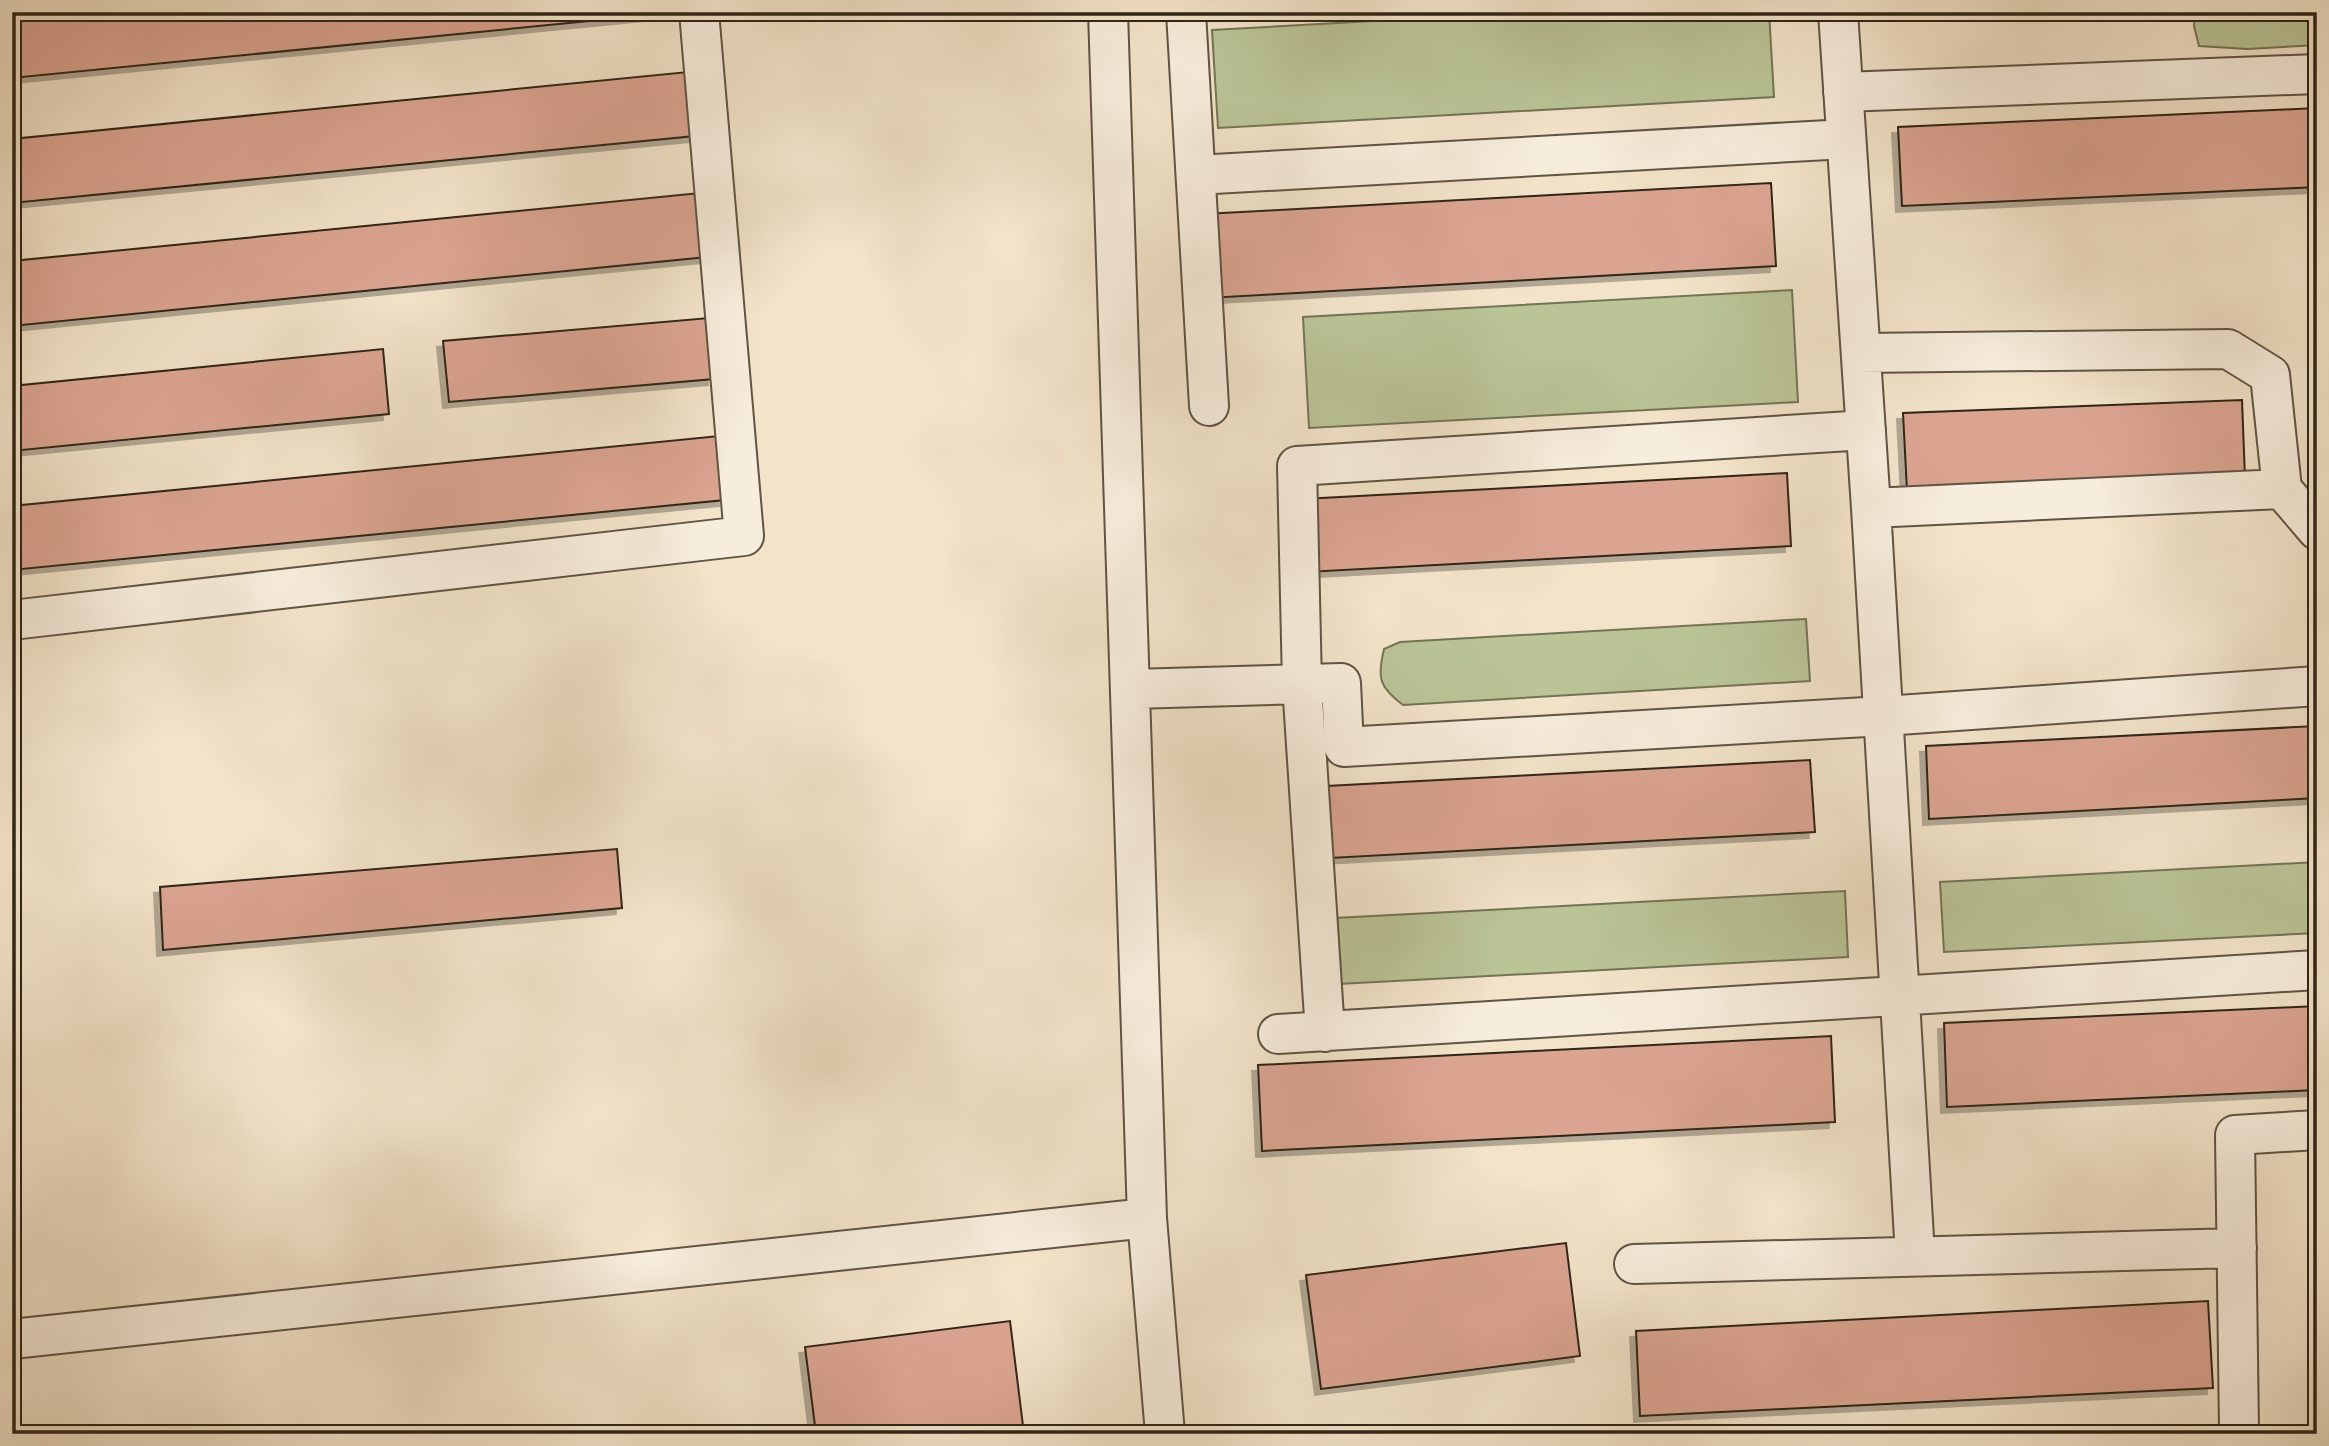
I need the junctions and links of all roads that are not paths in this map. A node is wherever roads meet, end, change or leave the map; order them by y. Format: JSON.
{"nodes":[{"id":1,"x":699,"y":12,"type":"edge"},
{"id":2,"x":1108,"y":12,"type":"edge"},
{"id":3,"x":1186,"y":12,"type":"edge"},
{"id":4,"x":1838,"y":12,"type":"edge"},
{"id":5,"x":2317,"y":74,"type":"edge"},
{"id":6,"x":1843,"y":92,"type":"junction"},
{"id":7,"x":1846,"y":139,"type":"junction"},
{"id":8,"x":1196,"y":176,"type":"junction"},
{"id":9,"x":1861,"y":354,"type":"junction"},
{"id":10,"x":1209,"y":406,"type":"dead end"},
{"id":11,"x":1866,"y":430,"type":"junction"},
{"id":12,"x":2282,"y":489,"type":"junction"},
{"id":13,"x":1871,"y":508,"type":"junction"},
{"id":14,"x":2317,"y":530,"type":"edge"},
{"id":15,"x":12,"y":620,"type":"edge"},
{"id":16,"x":1302,"y":684,"type":"junction"},
{"id":17,"x":2317,"y":685,"type":"edge"},
{"id":18,"x":1132,"y":689,"type":"junction"},
{"id":19,"x":1884,"y":716,"type":"junction"},
{"id":20,"x":2317,"y":971,"type":"edge"},
{"id":21,"x":1900,"y":996,"type":"junction"},
{"id":22,"x":1325,"y":1032,"type":"junction"},
{"id":23,"x":1278,"y":1034,"type":"dead end"},
{"id":24,"x":2317,"y":1130,"type":"edge"},
{"id":25,"x":1147,"y":1218,"type":"junction"},
{"id":26,"x":2236,"y":1248,"type":"junction"},
{"id":27,"x":1915,"y":1255,"type":"junction"},
{"id":28,"x":1634,"y":1264,"type":"dead end"},
{"id":29,"x":12,"y":1339,"type":"edge"},
{"id":30,"x":2239,"y":1430,"type":"dead end"},
{"id":31,"x":1165,"y":1434,"type":"edge"}],
"edges":[{"from":1,"to":15,"type":"street"},
{"from":2,"to":18,"type":"street"},
{"from":3,"to":8,"type":"street"},
{"from":4,"to":6,"type":"street"},
{"from":5,"to":6,"type":"street"},
{"from":6,"to":7,"type":"street"},
{"from":7,"to":8,"type":"street"},
{"from":7,"to":9,"type":"street"},
{"from":8,"to":10,"type":"street"},
{"from":9,"to":11,"type":"street"},
{"from":9,"to":12,"type":"street"},
{"from":11,"to":13,"type":"street"},
{"from":11,"to":16,"type":"street"},
{"from":12,"to":13,"type":"street"},
{"from":12,"to":14,"type":"street"},
{"from":13,"to":19,"type":"street"},
{"from":16,"to":18,"type":"street"},
{"from":16,"to":19,"type":"street"},
{"from":16,"to":22,"type":"street"},
{"from":17,"to":19,"type":"street"},
{"from":18,"to":25,"type":"street"},
{"from":19,"to":21,"type":"street"},
{"from":20,"to":21,"type":"street"},
{"from":21,"to":22,"type":"street"},
{"from":21,"to":27,"type":"street"},
{"from":22,"to":23,"type":"street"},
{"from":24,"to":26,"type":"street"},
{"from":25,"to":29,"type":"street"},
{"from":25,"to":31,"type":"street"},
{"from":26,"to":27,"type":"street"},
{"from":26,"to":30,"type":"street"},
{"from":27,"to":28,"type":"street"}]}
